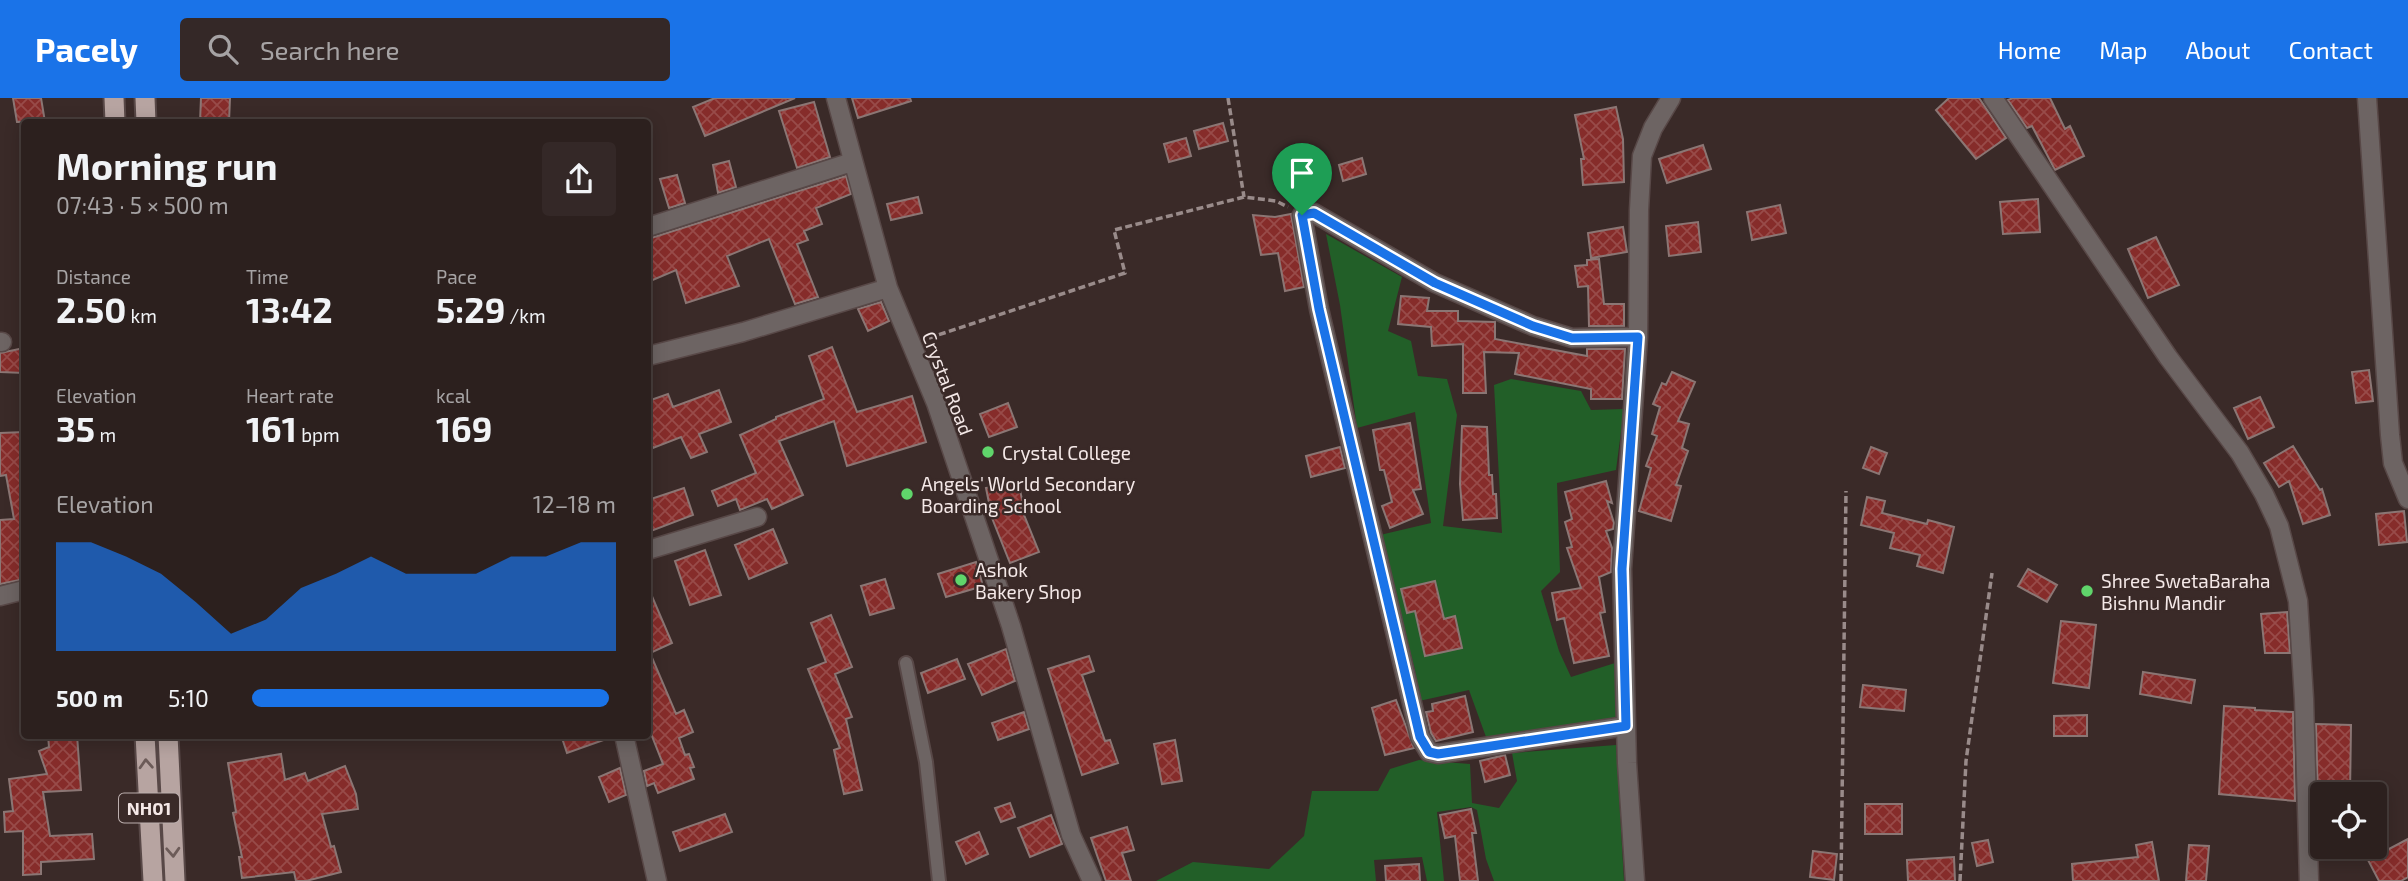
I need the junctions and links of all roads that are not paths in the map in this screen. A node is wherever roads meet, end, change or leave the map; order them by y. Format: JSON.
{"nodes":[{"id":1,"x":114,"y":98,"type":"edge"},
{"id":2,"x":145,"y":98,"type":"edge"},
{"id":3,"x":836,"y":98,"type":"edge"},
{"id":4,"x":1671,"y":98,"type":"edge"},
{"id":5,"x":1993,"y":98,"type":"edge"},
{"id":6,"x":2367,"y":98,"type":"edge"},
{"id":7,"x":115,"y":119,"type":"edge"},
{"id":8,"x":146,"y":119,"type":"edge"},
{"id":9,"x":852,"y":162,"type":"junction"},
{"id":10,"x":651,"y":226,"type":"edge"},
{"id":11,"x":888,"y":288,"type":"junction"},
{"id":12,"x":1638,"y":337,"type":"junction"},
{"id":13,"x":651,"y":355,"type":"edge"},
{"id":14,"x":2408,"y":499,"type":"edge"},
{"id":15,"x":757,"y":517,"type":"dead end"},
{"id":16,"x":651,"y":549,"type":"edge"},
{"id":17,"x":21,"y":591,"type":"edge"},
{"id":18,"x":0,"y":596,"type":"edge"},
{"id":19,"x":906,"y":663,"type":"dead end"},
{"id":20,"x":1626,"y":726,"type":"junction"},
{"id":21,"x":145,"y":739,"type":"edge"},
{"id":22,"x":168,"y":739,"type":"edge"},
{"id":23,"x":625,"y":739,"type":"edge"},
{"id":24,"x":153,"y":881,"type":"edge"},
{"id":25,"x":175,"y":881,"type":"edge"},
{"id":26,"x":657,"y":881,"type":"edge"},
{"id":27,"x":939,"y":881,"type":"edge"},
{"id":28,"x":1092,"y":881,"type":"edge"},
{"id":29,"x":1635,"y":881,"type":"edge"},
{"id":30,"x":2309,"y":881,"type":"edge"}],
"edges":[{"from":1,"to":7,"type":"highway"},
{"from":2,"to":8,"type":"highway"},
{"from":3,"to":9,"type":"street","name":"Crystal Road"},
{"from":4,"to":12,"type":"street"},
{"from":5,"to":30,"type":"street"},
{"from":6,"to":14,"type":"street"},
{"from":9,"to":10,"type":"street"},
{"from":9,"to":11,"type":"street","name":"Crystal Road"},
{"from":11,"to":13,"type":"street"},
{"from":11,"to":28,"type":"street","name":"Crystal Road"},
{"from":12,"to":20,"type":"street"},
{"from":12,"to":20,"type":"street"},
{"from":15,"to":16,"type":"street"},
{"from":17,"to":18,"type":"street"},
{"from":19,"to":27,"type":"lane"},
{"from":20,"to":29,"type":"street"},
{"from":24,"to":21,"type":"highway","number":"NH01","one_way":true},
{"from":22,"to":25,"type":"highway","number":"NH01","one_way":true},
{"from":23,"to":26,"type":"street"}]}
